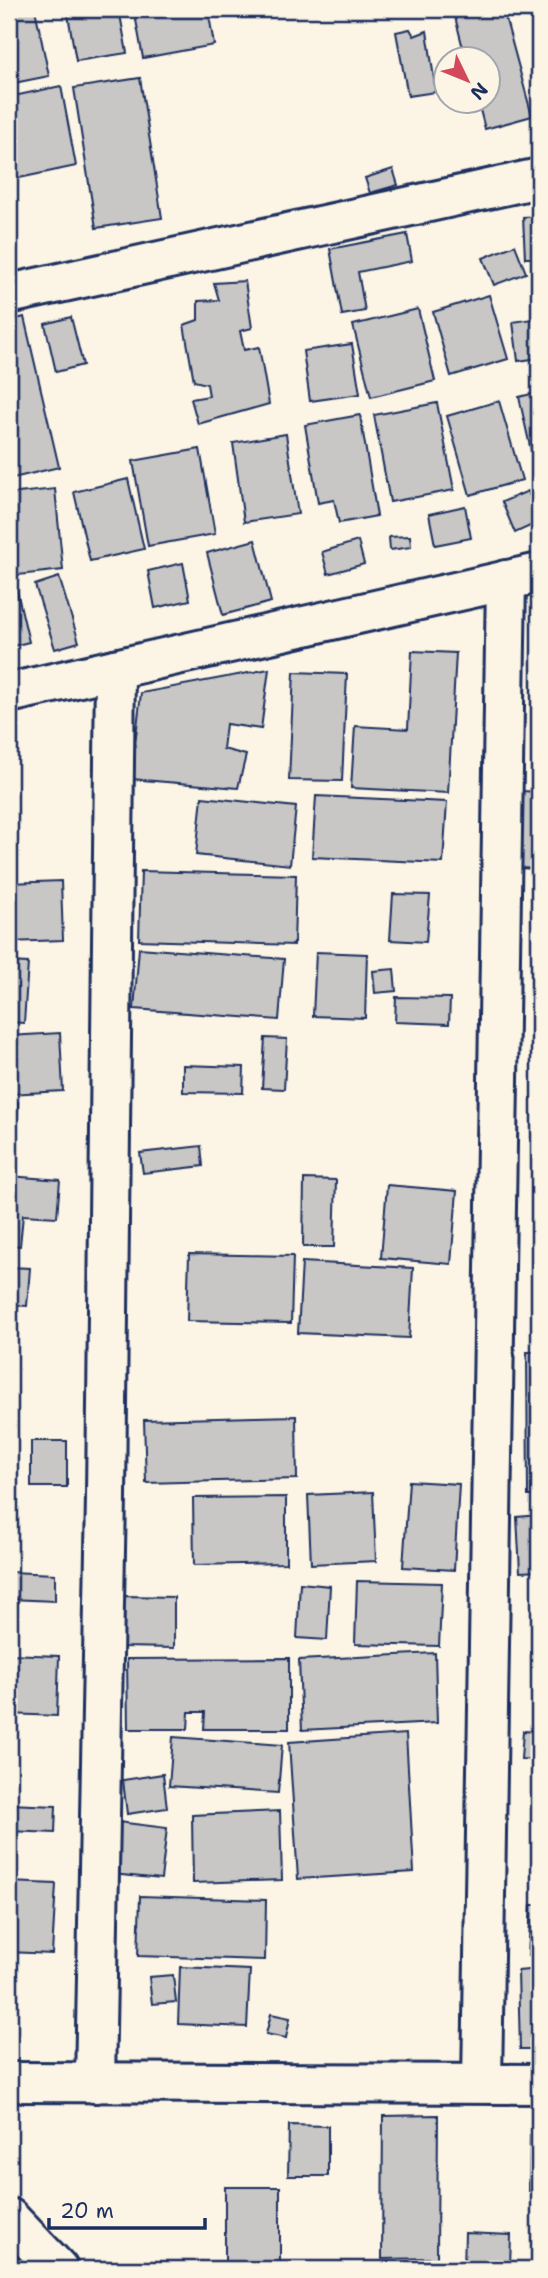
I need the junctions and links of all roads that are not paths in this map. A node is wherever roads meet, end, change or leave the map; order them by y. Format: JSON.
{"nodes":[{"id":1,"x":539,"y":178,"type":"edge"},
{"id":2,"x":9,"y":294,"type":"edge"},
{"id":3,"x":523,"y":577,"type":"edge"},
{"id":4,"x":115,"y":669,"type":"junction"},
{"id":5,"x":9,"y":693,"type":"edge"},
{"id":6,"x":9,"y":2082,"type":"edge"},
{"id":7,"x":95,"y":2083,"type":"junction"},
{"id":8,"x":482,"y":2084,"type":"junction"},
{"id":9,"x":539,"y":2084,"type":"edge"},
{"id":10,"x":9,"y":2218,"type":"edge"},
{"id":11,"x":58,"y":2269,"type":"edge"}],
"edges":[{"from":1,"to":2,"type":"street"},
{"from":3,"to":4,"type":"street"},
{"from":3,"to":8,"type":"street"},
{"from":4,"to":5,"type":"street"},
{"from":4,"to":7,"type":"street"},
{"from":6,"to":7,"type":"street"},
{"from":7,"to":8,"type":"street"},
{"from":8,"to":9,"type":"street"},
{"from":10,"to":11,"type":"street"}]}
